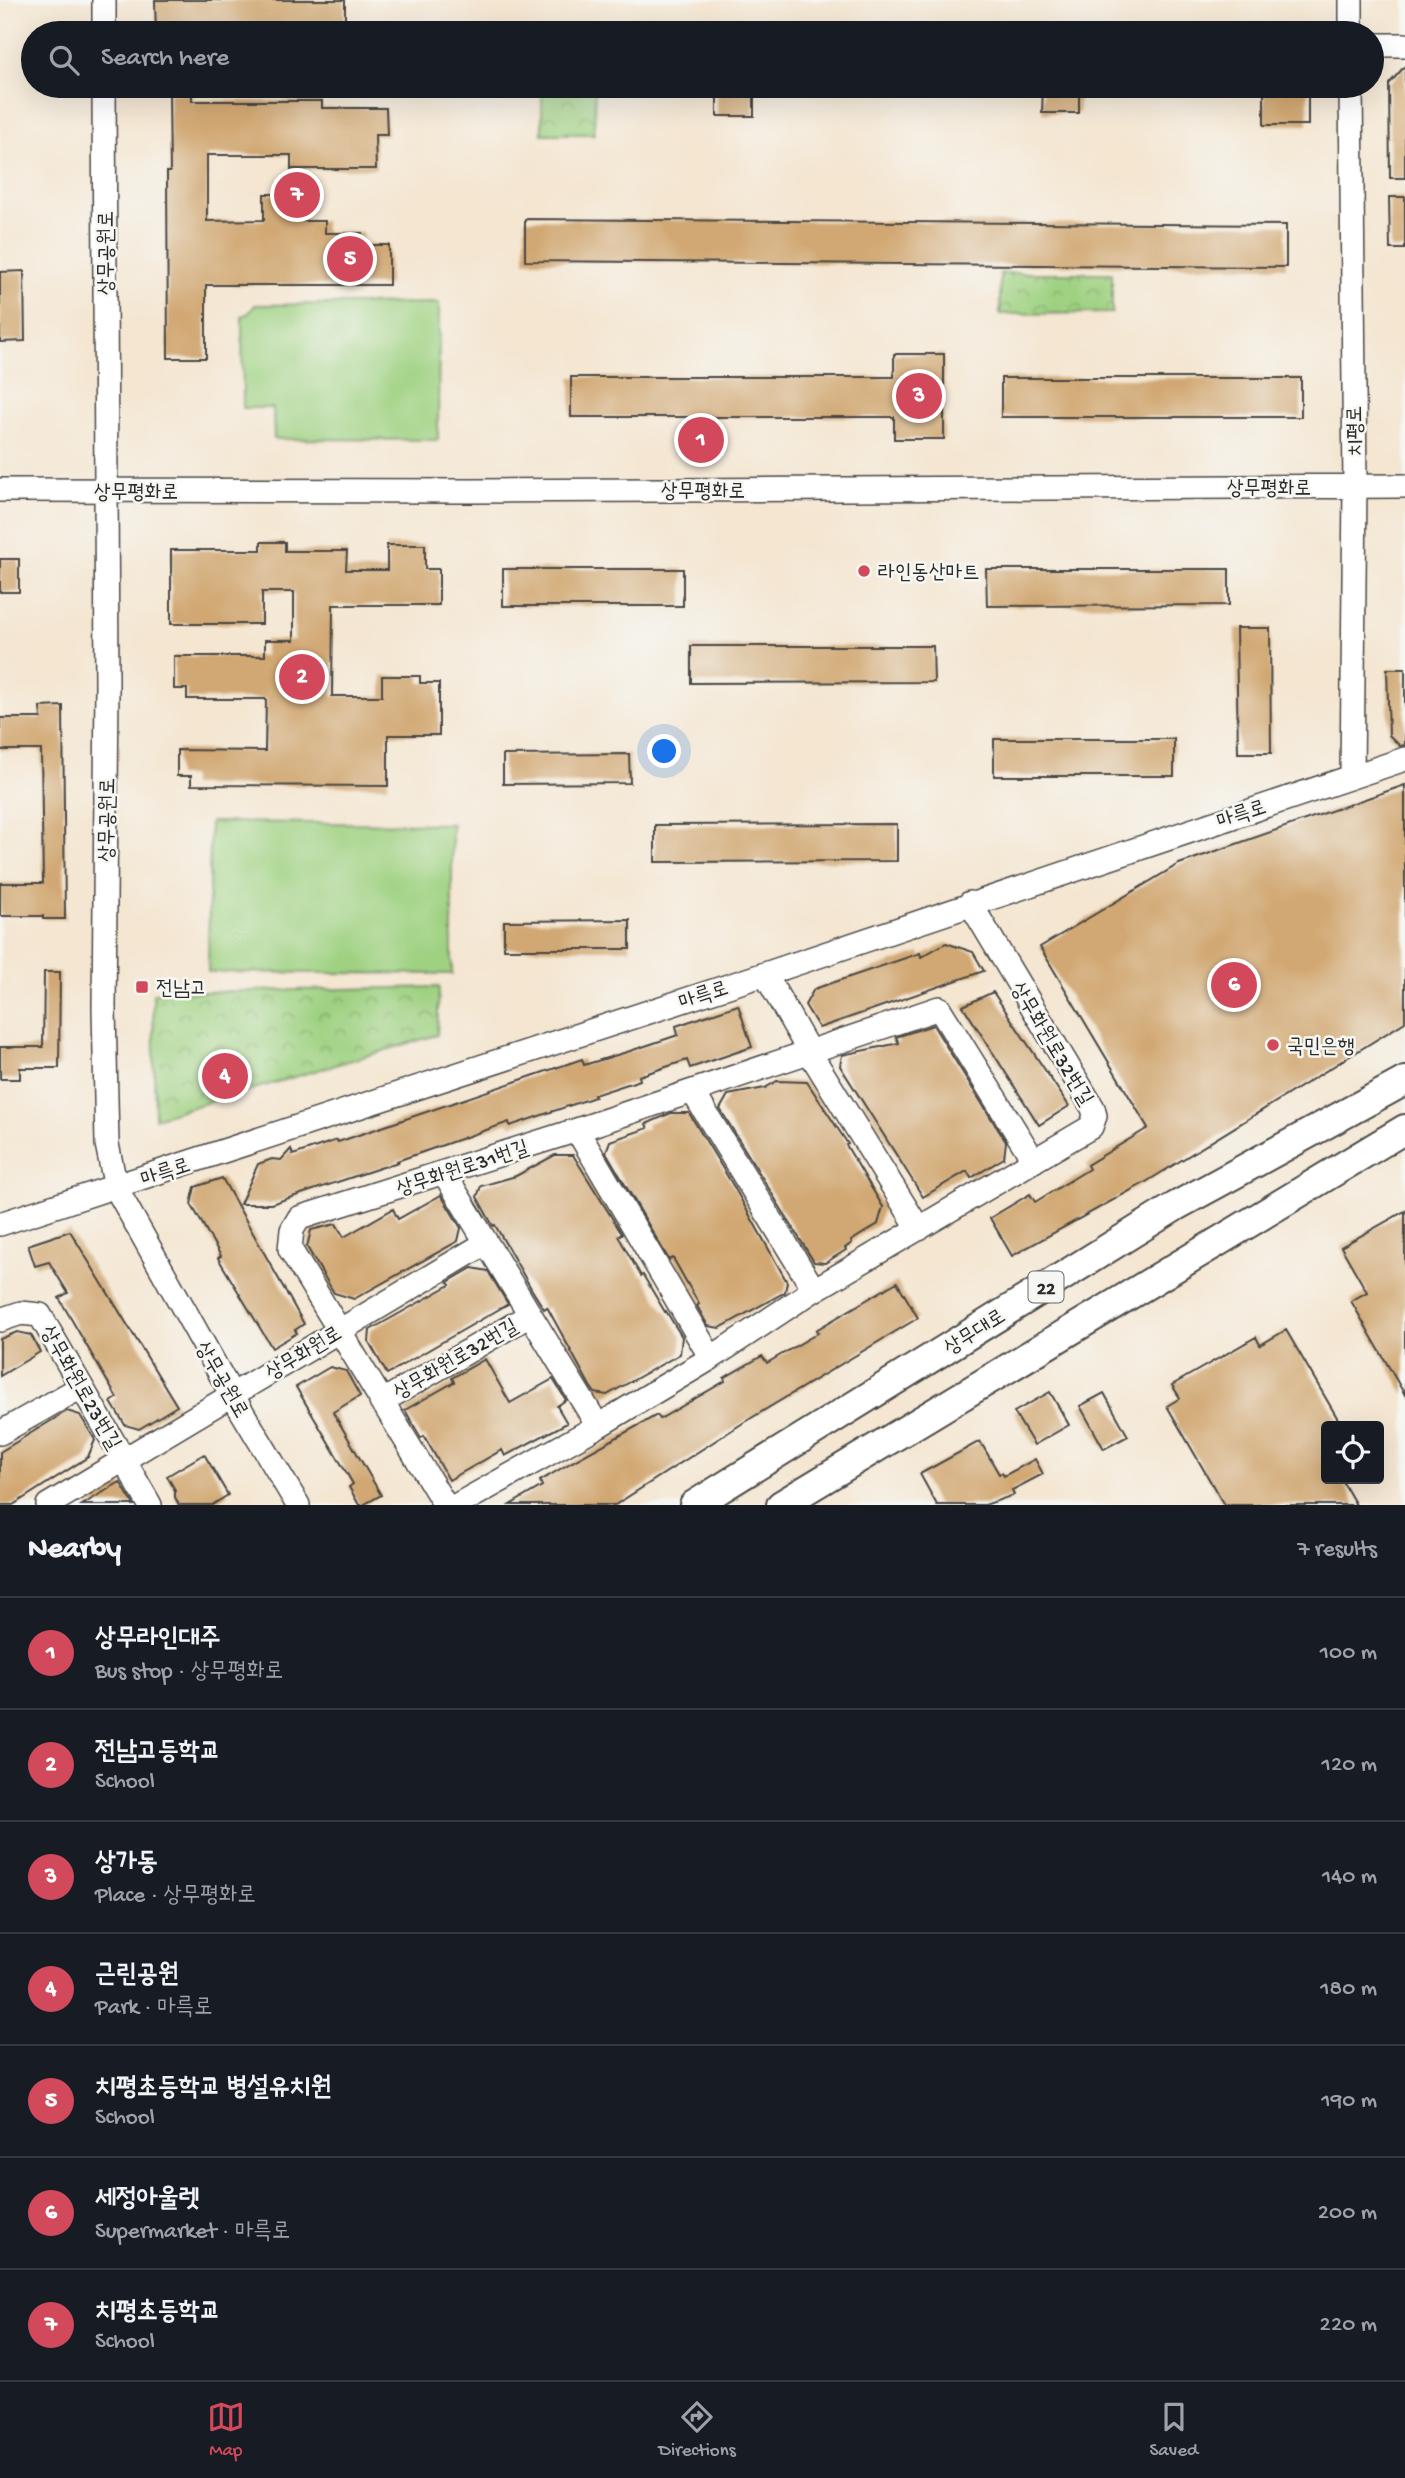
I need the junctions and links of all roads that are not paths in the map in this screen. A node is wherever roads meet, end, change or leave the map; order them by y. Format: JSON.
{"nodes":[{"id":1,"x":104,"y":0,"type":"edge"},
{"id":2,"x":1351,"y":0,"type":"edge"},
{"id":3,"x":104,"y":21,"type":"edge"},
{"id":4,"x":1351,"y":21,"type":"edge"},
{"id":5,"x":1384,"y":45,"type":"edge"},
{"id":6,"x":1405,"y":45,"type":"edge"},
{"id":7,"x":104,"y":98,"type":"edge"},
{"id":8,"x":1351,"y":98,"type":"edge"},
{"id":9,"x":1355,"y":486,"type":"junction"},
{"id":10,"x":1405,"y":486,"type":"edge"},
{"id":11,"x":0,"y":490,"type":"edge"},
{"id":12,"x":107,"y":491,"type":"junction"},
{"id":13,"x":1405,"y":759,"type":"edge"},
{"id":14,"x":1352,"y":776,"type":"junction"},
{"id":15,"x":970,"y":903,"type":"junction"},
{"id":16,"x":765,"y":974,"type":"junction"},
{"id":17,"x":810,"y":1052,"type":"junction"},
{"id":18,"x":1405,"y":1081,"type":"edge"},
{"id":19,"x":693,"y":1092,"type":"junction"},
{"id":20,"x":1405,"y":1129,"type":"edge"},
{"id":21,"x":577,"y":1130,"type":"junction"},
{"id":22,"x":1034,"y":1161,"type":"junction"},
{"id":23,"x":444,"y":1173,"type":"junction"},
{"id":24,"x":116,"y":1188,"type":"junction"},
{"id":25,"x":0,"y":1224,"type":"edge"},
{"id":26,"x":919,"y":1229,"type":"junction"},
{"id":27,"x":486,"y":1243,"type":"junction"},
{"id":28,"x":814,"y":1290,"type":"junction"},
{"id":29,"x":530,"y":1315,"type":"junction"},
{"id":30,"x":0,"y":1320,"type":"edge"},
{"id":31,"x":338,"y":1331,"type":"junction"},
{"id":32,"x":711,"y":1357,"type":"junction"},
{"id":33,"x":81,"y":1387,"type":"junction"},
{"id":34,"x":232,"y":1395,"type":"junction"},
{"id":35,"x":381,"y":1402,"type":"junction"},
{"id":36,"x":598,"y":1426,"type":"junction"},
{"id":37,"x":0,"y":1433,"type":"edge"},
{"id":38,"x":125,"y":1459,"type":"junction"},
{"id":39,"x":48,"y":1505,"type":"edge"},
{"id":40,"x":150,"y":1505,"type":"edge"},
{"id":41,"x":298,"y":1505,"type":"edge"},
{"id":42,"x":445,"y":1505,"type":"edge"},
{"id":43,"x":457,"y":1505,"type":"edge"},
{"id":44,"x":694,"y":1505,"type":"edge"},
{"id":45,"x":781,"y":1505,"type":"edge"}],
"edges":[{"from":1,"to":3,"type":"street"},
{"from":2,"to":4,"type":"street"},
{"from":5,"to":6,"type":"street"},
{"from":7,"to":12,"type":"street","name":"상무공원로"},
{"from":8,"to":9,"type":"street","name":"치평로"},
{"from":9,"to":10,"type":"street","name":"상무평화로"},
{"from":9,"to":12,"type":"street","name":"상무평화로"},
{"from":9,"to":14,"type":"street","name":"치평로"},
{"from":11,"to":12,"type":"street","name":"상무평화로"},
{"from":12,"to":24,"type":"street","name":"상무공원로"},
{"from":13,"to":14,"type":"street","name":"마륵로"},
{"from":14,"to":15,"type":"street","name":"마륵로"},
{"from":15,"to":16,"type":"street","name":"마륵로"},
{"from":15,"to":22,"type":"street","name":"상무화원로32번길"},
{"from":16,"to":17,"type":"street"},
{"from":16,"to":24,"type":"street","name":"마륵로"},
{"from":17,"to":19,"type":"street","name":"상무화원로31번길"},
{"from":17,"to":22,"type":"street","name":"상무화원로31번길"},
{"from":17,"to":26,"type":"street"},
{"from":18,"to":44,"type":"main road","name":"상무대로","number":"22"},
{"from":19,"to":21,"type":"street","name":"상무화원로31번길"},
{"from":19,"to":28,"type":"street"},
{"from":20,"to":45,"type":"main road","number":"22"},
{"from":21,"to":23,"type":"street","name":"상무화원로31번길"},
{"from":21,"to":32,"type":"street"},
{"from":22,"to":26,"type":"street","name":"상무화원로32번길"},
{"from":23,"to":27,"type":"street","name":"상무화원로32번길"},
{"from":23,"to":31,"type":"street","name":"상무화원로31번길"},
{"from":24,"to":25,"type":"street","name":"마륵로"},
{"from":24,"to":34,"type":"street","name":"상무공원로"},
{"from":26,"to":28,"type":"street","name":"상무화원로32번길"},
{"from":27,"to":29,"type":"street","name":"상무화원로32번길"},
{"from":27,"to":31,"type":"street","name":"상무화원로"},
{"from":28,"to":32,"type":"street","name":"상무화원로32번길"},
{"from":29,"to":35,"type":"street","name":"상무화원로32번길"},
{"from":29,"to":36,"type":"street","name":"상무화원로32번길"},
{"from":30,"to":33,"type":"street","name":"상무화원로23번길"},
{"from":31,"to":34,"type":"street","name":"상무화원로"},
{"from":31,"to":35,"type":"street","name":"상무화원로31번길"},
{"from":32,"to":36,"type":"street","name":"상무화원로32번길"},
{"from":33,"to":37,"type":"street"},
{"from":33,"to":38,"type":"street","name":"상무화원로23번길"},
{"from":34,"to":38,"type":"street","name":"상무화원로"},
{"from":34,"to":41,"type":"street","name":"상무공원로"},
{"from":35,"to":42,"type":"street","name":"상무화원로31번길"},
{"from":36,"to":43,"type":"street","name":"상무화원로32번길"},
{"from":38,"to":39,"type":"street","name":"상무화원로"},
{"from":38,"to":40,"type":"street","name":"상무화원로23번길"}]}
